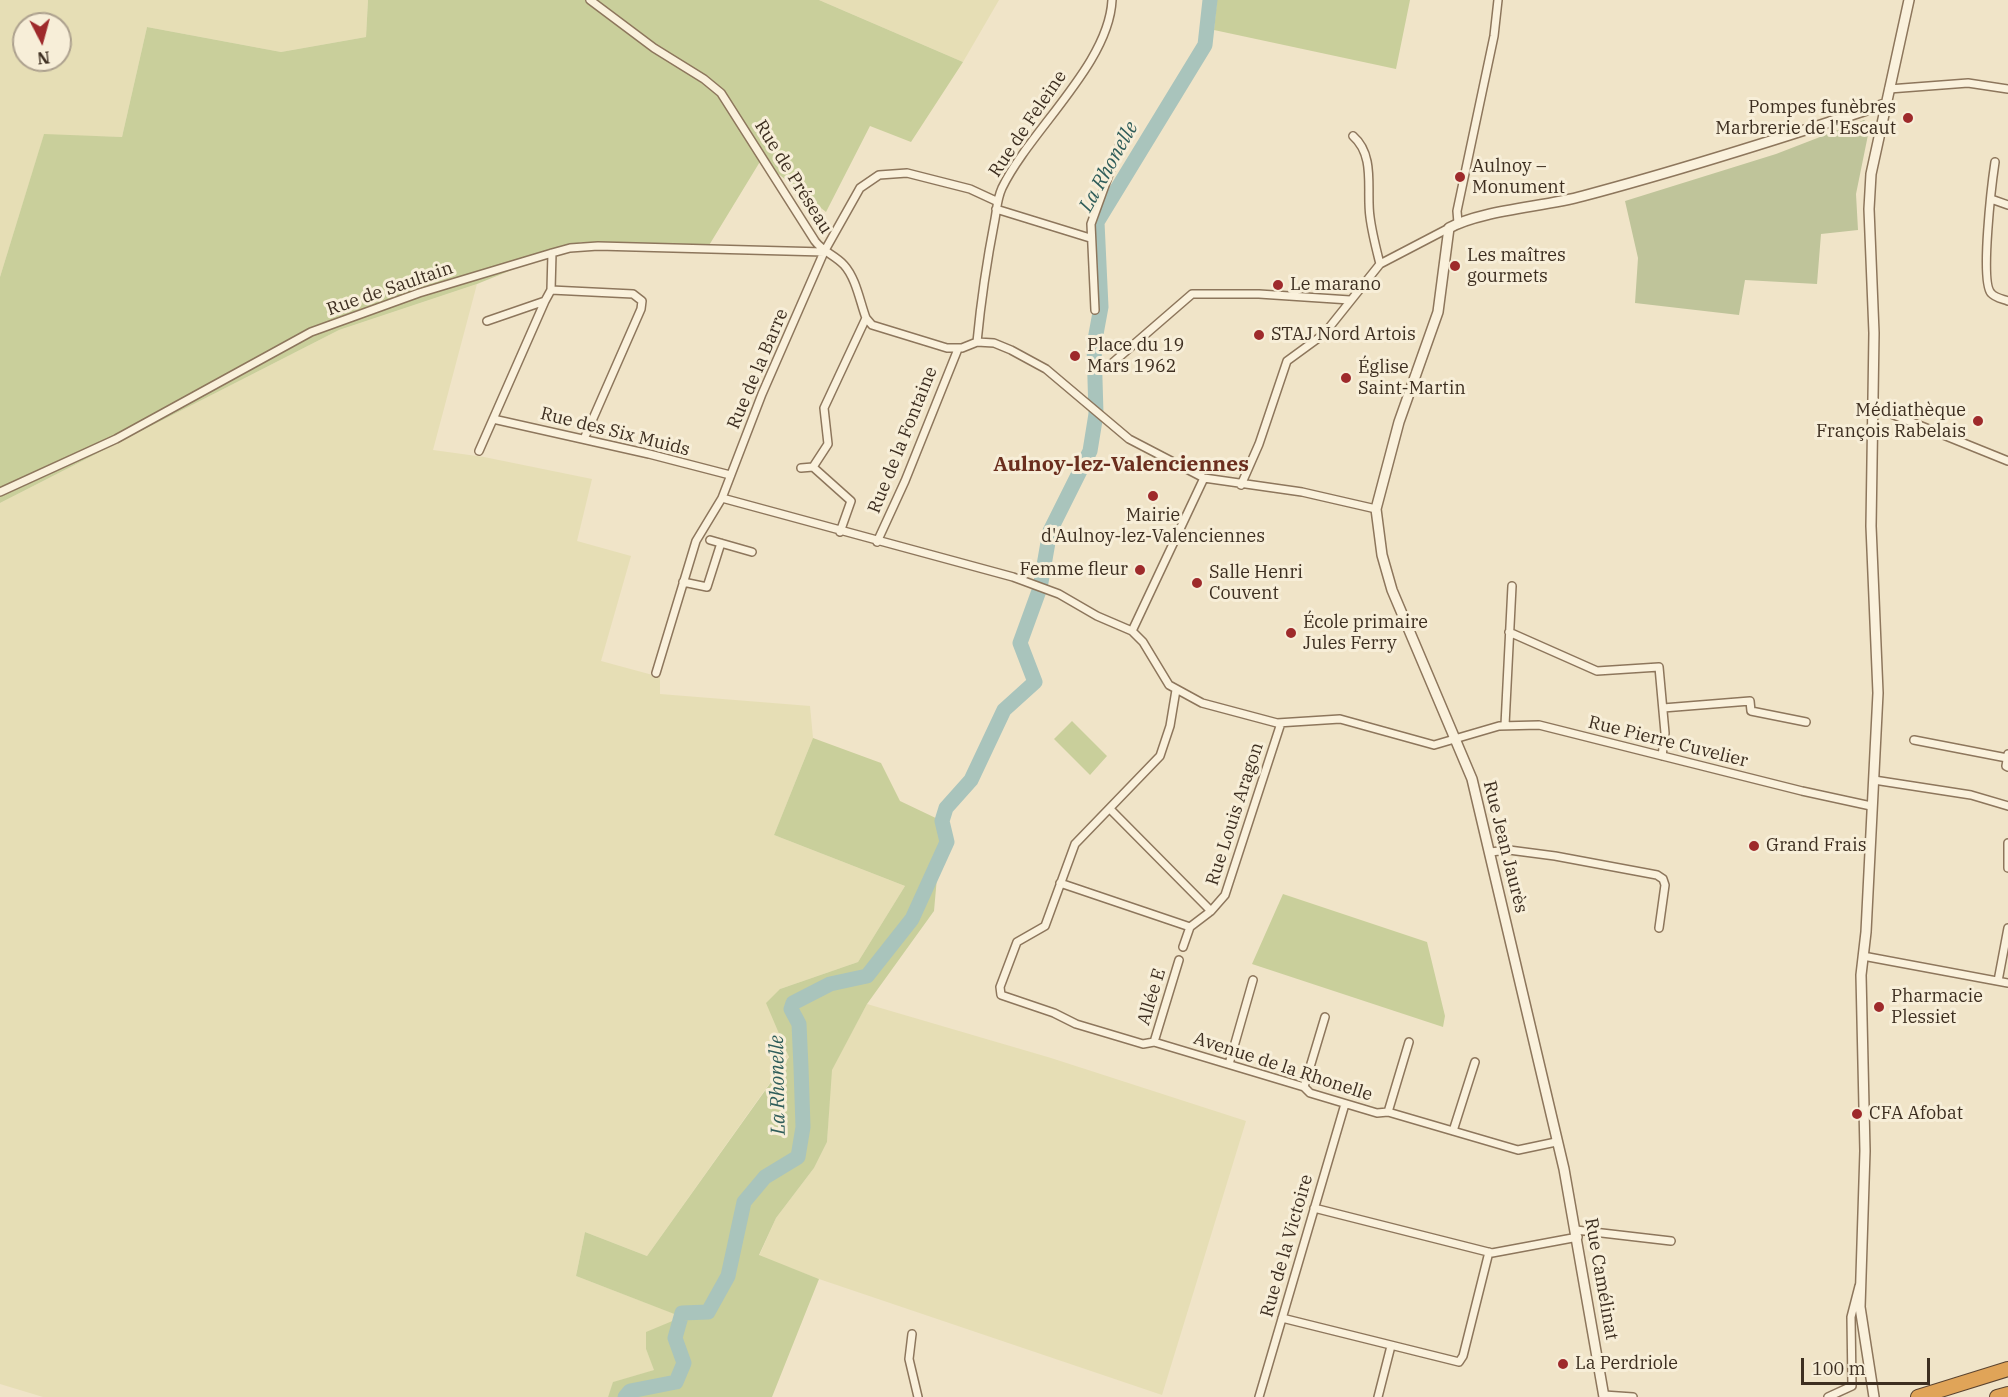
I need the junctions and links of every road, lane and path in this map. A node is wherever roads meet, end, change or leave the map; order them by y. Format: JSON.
{"nodes":[{"id":1,"x":590,"y":0,"type":"edge"},
{"id":2,"x":1112,"y":0,"type":"edge"},
{"id":3,"x":1498,"y":0,"type":"edge"},
{"id":4,"x":1909,"y":0,"type":"edge"},
{"id":5,"x":2008,"y":88,"type":"edge"},
{"id":6,"x":1888,"y":89,"type":"junction"},
{"id":7,"x":1886,"y":104,"type":"junction"},
{"id":8,"x":1353,"y":136,"type":"dead end"},
{"id":9,"x":1121,"y":141,"type":"dead end"},
{"id":10,"x":1995,"y":162,"type":"dead end"},
{"id":11,"x":1990,"y":199,"type":"junction"},
{"id":12,"x":996,"y":201,"type":"junction"},
{"id":13,"x":2008,"y":205,"type":"edge"},
{"id":14,"x":996,"y":209,"type":"junction"},
{"id":15,"x":1454,"y":225,"type":"junction"},
{"id":16,"x":1090,"y":238,"type":"junction"},
{"id":17,"x":824,"y":252,"type":"junction"},
{"id":18,"x":552,"y":253,"type":"junction"},
{"id":19,"x":1380,"y":264,"type":"junction"},
{"id":20,"x":551,"y":290,"type":"junction"},
{"id":21,"x":1350,"y":300,"type":"junction"},
{"id":22,"x":545,"y":301,"type":"junction"},
{"id":23,"x":2008,"y":301,"type":"edge"},
{"id":24,"x":1095,"y":310,"type":"dead end"},
{"id":25,"x":866,"y":318,"type":"junction"},
{"id":26,"x":487,"y":321,"type":"dead end"},
{"id":27,"x":977,"y":342,"type":"junction"},
{"id":28,"x":958,"y":349,"type":"junction"},
{"id":29,"x":1110,"y":365,"type":"dead end"},
{"id":30,"x":1873,"y":411,"type":"junction"},
{"id":31,"x":493,"y":419,"type":"junction"},
{"id":32,"x":584,"y":439,"type":"junction"},
{"id":33,"x":479,"y":451,"type":"dead end"},
{"id":34,"x":2008,"y":461,"type":"edge"},
{"id":35,"x":813,"y":467,"type":"junction"},
{"id":36,"x":801,"y":468,"type":"dead end"},
{"id":37,"x":729,"y":475,"type":"junction"},
{"id":38,"x":1204,"y":478,"type":"junction"},
{"id":39,"x":1240,"y":485,"type":"junction"},
{"id":40,"x":0,"y":492,"type":"edge"},
{"id":41,"x":722,"y":498,"type":"junction"},
{"id":42,"x":1376,"y":510,"type":"junction"},
{"id":43,"x":840,"y":532,"type":"junction"},
{"id":44,"x":710,"y":540,"type":"dead end"},
{"id":45,"x":877,"y":542,"type":"junction"},
{"id":46,"x":722,"y":543,"type":"junction"},
{"id":47,"x":752,"y":552,"type":"dead end"},
{"id":48,"x":683,"y":582,"type":"junction"},
{"id":49,"x":1512,"y":586,"type":"dead end"},
{"id":50,"x":1132,"y":631,"type":"junction"},
{"id":51,"x":1509,"y":632,"type":"junction"},
{"id":52,"x":656,"y":673,"type":"dead end"},
{"id":53,"x":1176,"y":690,"type":"junction"},
{"id":54,"x":1663,"y":708,"type":"junction"},
{"id":55,"x":1806,"y":722,"type":"dead end"},
{"id":56,"x":1281,"y":723,"type":"junction"},
{"id":57,"x":1505,"y":725,"type":"junction"},
{"id":58,"x":1457,"y":740,"type":"junction"},
{"id":59,"x":1914,"y":740,"type":"dead end"},
{"id":60,"x":1662,"y":756,"type":"junction"},
{"id":61,"x":2008,"y":756,"type":"edge"},
{"id":62,"x":2007,"y":767,"type":"edge"},
{"id":63,"x":1874,"y":780,"type":"junction"},
{"id":64,"x":1871,"y":806,"type":"junction"},
{"id":65,"x":2008,"y":806,"type":"edge"},
{"id":66,"x":1110,"y":809,"type":"junction"},
{"id":67,"x":2008,"y":843,"type":"edge"},
{"id":68,"x":1490,"y":852,"type":"junction"},
{"id":69,"x":2008,"y":867,"type":"edge"},
{"id":70,"x":1060,"y":883,"type":"junction"},
{"id":71,"x":1211,"y":911,"type":"junction"},
{"id":72,"x":1190,"y":927,"type":"junction"},
{"id":73,"x":1659,"y":928,"type":"dead end"},
{"id":74,"x":2008,"y":928,"type":"edge"},
{"id":75,"x":1184,"y":947,"type":"dead end"},
{"id":76,"x":1863,"y":956,"type":"junction"},
{"id":77,"x":1179,"y":960,"type":"dead end"},
{"id":78,"x":1253,"y":980,"type":"dead end"},
{"id":79,"x":1998,"y":981,"type":"junction"},
{"id":80,"x":2008,"y":983,"type":"edge"},
{"id":81,"x":1325,"y":1017,"type":"dead end"},
{"id":82,"x":1154,"y":1042,"type":"junction"},
{"id":83,"x":1409,"y":1042,"type":"dead end"},
{"id":84,"x":1475,"y":1062,"type":"dead end"},
{"id":85,"x":1229,"y":1064,"type":"junction"},
{"id":86,"x":1304,"y":1087,"type":"junction"},
{"id":87,"x":1345,"y":1104,"type":"junction"},
{"id":88,"x":1388,"y":1112,"type":"junction"},
{"id":89,"x":1454,"y":1131,"type":"junction"},
{"id":90,"x":1556,"y":1142,"type":"junction"},
{"id":91,"x":1571,"y":1202,"type":"joint"},
{"id":92,"x":1314,"y":1208,"type":"junction"},
{"id":93,"x":1577,"y":1234,"type":"junction"},
{"id":94,"x":1671,"y":1241,"type":"dead end"},
{"id":95,"x":1489,"y":1252,"type":"junction"},
{"id":96,"x":1860,"y":1284,"type":"junction"},
{"id":97,"x":1282,"y":1318,"type":"junction"},
{"id":98,"x":912,"y":1334,"type":"dead end"},
{"id":99,"x":1391,"y":1346,"type":"junction"},
{"id":100,"x":2008,"y":1369,"type":"edge"},
{"id":101,"x":2008,"y":1394,"type":"edge"},
{"id":102,"x":1604,"y":1396,"type":"edge"},
{"id":103,"x":918,"y":1397,"type":"edge"},
{"id":104,"x":1259,"y":1397,"type":"edge"},
{"id":105,"x":1378,"y":1397,"type":"edge"},
{"id":106,"x":1633,"y":1397,"type":"edge"},
{"id":107,"x":1828,"y":1397,"type":"edge"},
{"id":108,"x":1874,"y":1397,"type":"edge"},
{"id":109,"x":1918,"y":1397,"type":"edge"},
{"id":110,"x":1997,"y":1397,"type":"edge"}],
"edges":[{"from":1,"to":17,"type":"street","name":"Rue de Préseau"},
{"from":2,"to":12,"type":"street","name":"Rue de Feleine"},
{"from":3,"to":15,"type":"street"},
{"from":4,"to":6,"type":"street"},
{"from":5,"to":6,"type":"street"},
{"from":6,"to":7,"type":"street"},
{"from":7,"to":15,"type":"street"},
{"from":7,"to":30,"type":"street"},
{"from":8,"to":19,"type":"street"},
{"from":9,"to":16,"type":"street"},
{"from":10,"to":11,"type":"street"},
{"from":11,"to":13,"type":"street"},
{"from":11,"to":23,"type":"street"},
{"from":12,"to":14,"type":"street","name":"Rue de Feleine"},
{"from":12,"to":17,"type":"street","name":"Rue de la Barre"},
{"from":14,"to":16,"type":"street"},
{"from":14,"to":27,"type":"street","name":"Rue de Feleine"},
{"from":15,"to":19,"type":"street"},
{"from":15,"to":42,"type":"street"},
{"from":16,"to":24,"type":"street"},
{"from":17,"to":18,"type":"street","name":"Rue de Saultain"},
{"from":17,"to":25,"type":"street","name":"Rue de Préseau"},
{"from":17,"to":37,"type":"street","name":"Rue de la Barre"},
{"from":18,"to":20,"type":"street"},
{"from":18,"to":40,"type":"street","name":"Rue de Saultain"},
{"from":19,"to":21,"type":"street"},
{"from":20,"to":22,"type":"street"},
{"from":20,"to":32,"type":"street"},
{"from":21,"to":29,"type":"street"},
{"from":21,"to":39,"type":"street"},
{"from":22,"to":26,"type":"street"},
{"from":22,"to":31,"type":"street"},
{"from":25,"to":28,"type":"street"},
{"from":25,"to":35,"type":"street"},
{"from":27,"to":28,"type":"street"},
{"from":27,"to":38,"type":"street"},
{"from":28,"to":45,"type":"street","name":"Rue de la Fontaine"},
{"from":30,"to":34,"type":"street"},
{"from":30,"to":63,"type":"street"},
{"from":31,"to":32,"type":"street","name":"Rue des Six Muids"},
{"from":31,"to":33,"type":"street"},
{"from":32,"to":37,"type":"street","name":"Rue des Six Muids"},
{"from":35,"to":36,"type":"street"},
{"from":35,"to":43,"type":"street"},
{"from":37,"to":41,"type":"street","name":"Rue de la Barre"},
{"from":38,"to":39,"type":"street"},
{"from":38,"to":50,"type":"street"},
{"from":39,"to":42,"type":"street"},
{"from":41,"to":43,"type":"street"},
{"from":41,"to":48,"type":"street","name":"Rue de la Barre"},
{"from":42,"to":58,"type":"street","name":"Rue Jean Jaurès"},
{"from":43,"to":45,"type":"street"},
{"from":44,"to":46,"type":"street"},
{"from":45,"to":50,"type":"street"},
{"from":46,"to":47,"type":"street"},
{"from":46,"to":48,"type":"street"},
{"from":48,"to":52,"type":"street","name":"Rue de la Barre"},
{"from":49,"to":51,"type":"street"},
{"from":50,"to":53,"type":"street"},
{"from":51,"to":54,"type":"street"},
{"from":51,"to":57,"type":"street"},
{"from":53,"to":56,"type":"street","name":"Rue Pierre Cuvelier"},
{"from":53,"to":66,"type":"street"},
{"from":54,"to":55,"type":"street"},
{"from":54,"to":60,"type":"street"},
{"from":56,"to":58,"type":"street","name":"Rue Pierre Cuvelier"},
{"from":56,"to":71,"type":"street","name":"Rue Louis Aragon"},
{"from":57,"to":58,"type":"street","name":"Rue Pierre Cuvelier"},
{"from":57,"to":60,"type":"street","name":"Rue Pierre Cuvelier"},
{"from":58,"to":68,"type":"street","name":"Rue Jean Jaurès"},
{"from":59,"to":61,"type":"street"},
{"from":60,"to":64,"type":"street","name":"Rue Pierre Cuvelier"},
{"from":61,"to":62,"type":"street"},
{"from":63,"to":64,"type":"street"},
{"from":63,"to":65,"type":"street"},
{"from":64,"to":76,"type":"street"},
{"from":66,"to":70,"type":"street"},
{"from":66,"to":71,"type":"street"},
{"from":67,"to":69,"type":"street"},
{"from":68,"to":73,"type":"street"},
{"from":68,"to":90,"type":"street","name":"Rue Jean Jaurès"},
{"from":70,"to":72,"type":"street"},
{"from":70,"to":82,"type":"street","name":"Avenue de la Rhonelle"},
{"from":71,"to":72,"type":"street","name":"Rue Louis Aragon"},
{"from":72,"to":75,"type":"street"},
{"from":74,"to":79,"type":"street"},
{"from":76,"to":79,"type":"street"},
{"from":76,"to":96,"type":"street"},
{"from":77,"to":82,"type":"street","name":"Allée E"},
{"from":78,"to":85,"type":"street"},
{"from":79,"to":80,"type":"street"},
{"from":81,"to":86,"type":"street"},
{"from":82,"to":85,"type":"street","name":"Avenue de la Rhonelle"},
{"from":83,"to":88,"type":"street"},
{"from":84,"to":89,"type":"street"},
{"from":85,"to":86,"type":"street","name":"Avenue de la Rhonelle"},
{"from":86,"to":87,"type":"street","name":"Avenue de la Rhonelle"},
{"from":87,"to":88,"type":"street","name":"Avenue de la Rhonelle"},
{"from":87,"to":92,"type":"street","name":"Rue de la Victoire"},
{"from":88,"to":89,"type":"street","name":"Avenue de la Rhonelle"},
{"from":89,"to":90,"type":"street","name":"Avenue de la Rhonelle"},
{"from":90,"to":91,"type":"street","name":"Rue Jean Jaurès"},
{"from":91,"to":93,"type":"street","name":"Rue Camélinat"},
{"from":92,"to":95,"type":"street"},
{"from":92,"to":97,"type":"street","name":"Rue de la Victoire"},
{"from":93,"to":94,"type":"street"},
{"from":93,"to":95,"type":"street"},
{"from":93,"to":102,"type":"street","name":"Rue Camélinat"},
{"from":95,"to":99,"type":"street"},
{"from":96,"to":107,"type":"street"},
{"from":96,"to":108,"type":"street"},
{"from":97,"to":99,"type":"street"},
{"from":97,"to":104,"type":"street","name":"Rue de la Victoire"},
{"from":98,"to":103,"type":"street"},
{"from":99,"to":105,"type":"street"},
{"from":100,"to":109,"type":"highway"},
{"from":101,"to":110,"type":"highway"},
{"from":102,"to":106,"type":"street"}]}
